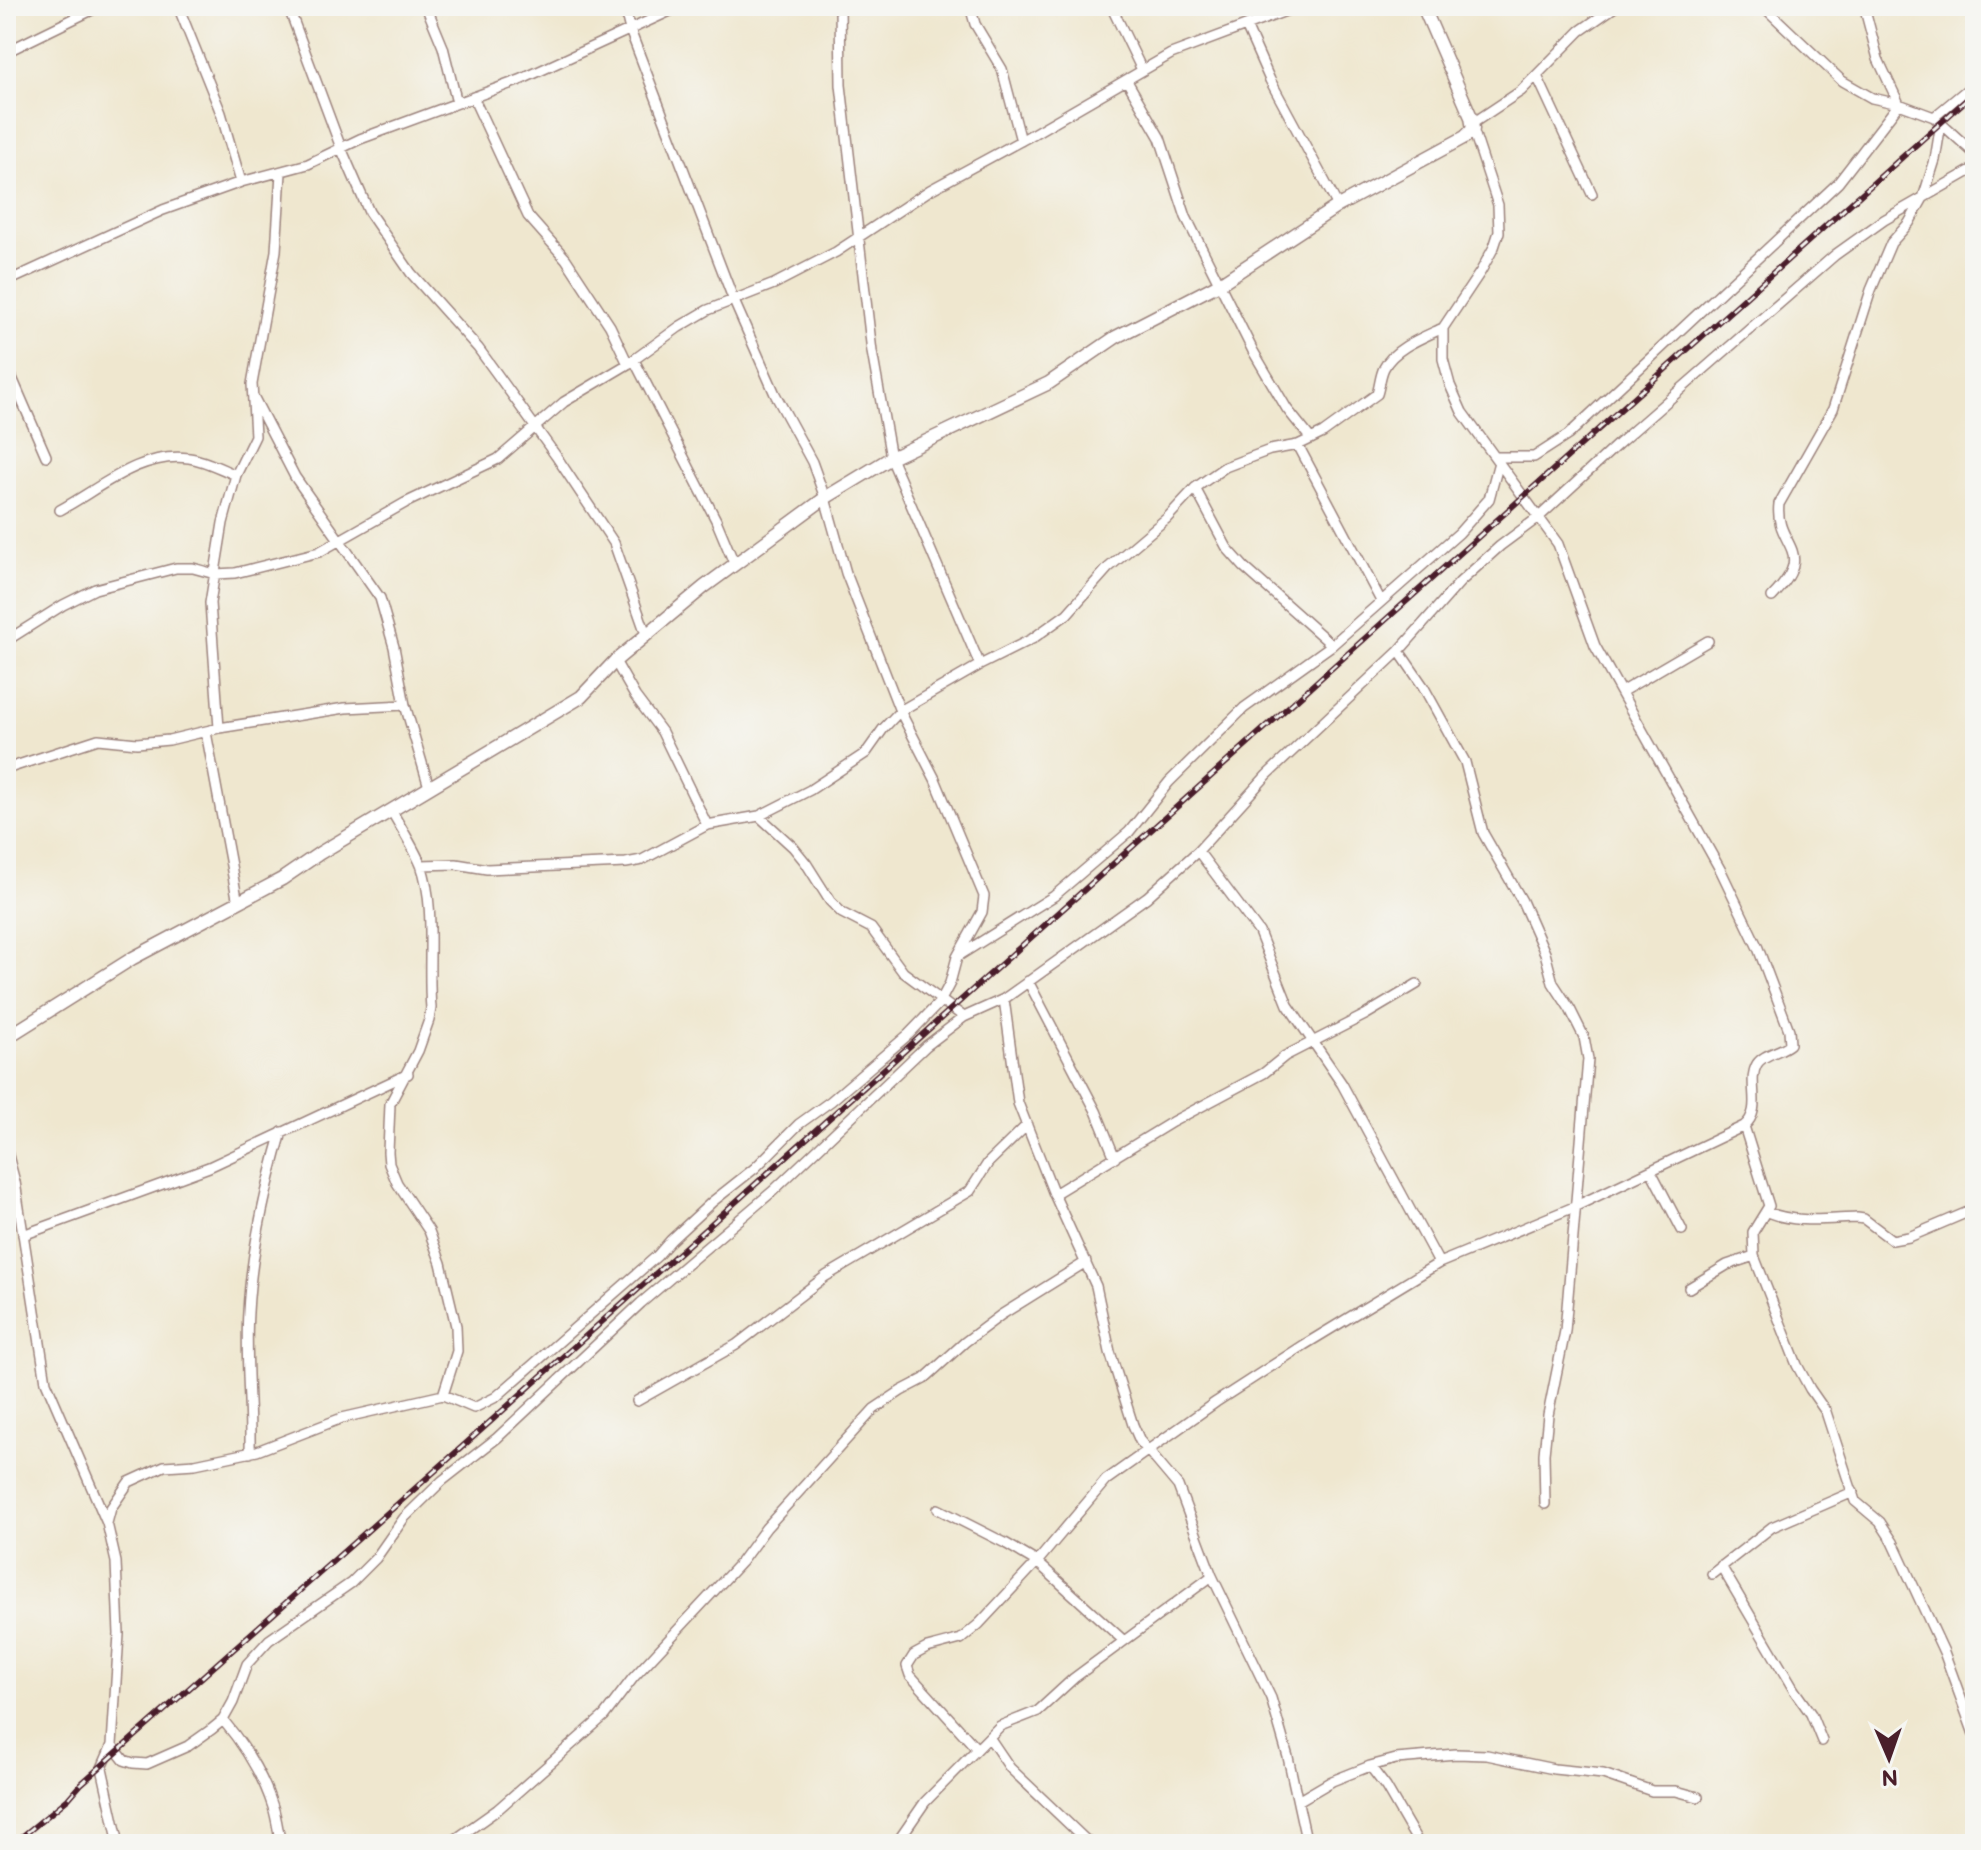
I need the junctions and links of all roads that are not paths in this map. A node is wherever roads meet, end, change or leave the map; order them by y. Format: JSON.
{"nodes":[{"id":1,"x":100,"y":6,"type":"edge"},
{"id":2,"x":178,"y":6,"type":"edge"},
{"id":3,"x":288,"y":6,"type":"edge"},
{"id":4,"x":426,"y":6,"type":"edge"},
{"id":5,"x":624,"y":6,"type":"edge"},
{"id":6,"x":681,"y":6,"type":"edge"},
{"id":7,"x":840,"y":6,"type":"edge"},
{"id":8,"x":970,"y":6,"type":"edge"},
{"id":9,"x":1111,"y":6,"type":"edge"},
{"id":10,"x":1299,"y":6,"type":"edge"},
{"id":11,"x":1423,"y":6,"type":"edge"},
{"id":12,"x":1616,"y":6,"type":"edge"},
{"id":13,"x":1763,"y":6,"type":"edge"},
{"id":14,"x":1864,"y":6,"type":"edge"},
{"id":15,"x":1246,"y":26,"type":"junction"},
{"id":16,"x":630,"y":30,"type":"junction"},
{"id":17,"x":6,"y":52,"type":"edge"},
{"id":18,"x":1142,"y":70,"type":"junction"},
{"id":19,"x":1537,"y":76,"type":"junction"},
{"id":20,"x":1127,"y":81,"type":"junction"},
{"id":21,"x":1975,"y":83,"type":"edge"},
{"id":22,"x":473,"y":97,"type":"junction"},
{"id":23,"x":457,"y":103,"type":"junction"},
{"id":24,"x":1899,"y":104,"type":"junction"},
{"id":25,"x":1938,"y":120,"type":"junction"},
{"id":26,"x":1473,"y":126,"type":"junction"},
{"id":27,"x":1021,"y":141,"type":"junction"},
{"id":28,"x":341,"y":148,"type":"junction"},
{"id":29,"x":1975,"y":154,"type":"edge"},
{"id":30,"x":1975,"y":168,"type":"edge"},
{"id":31,"x":281,"y":173,"type":"junction"},
{"id":32,"x":241,"y":182,"type":"junction"},
{"id":33,"x":1592,"y":194,"type":"dead end"},
{"id":34,"x":1923,"y":198,"type":"junction"},
{"id":35,"x":1338,"y":206,"type":"junction"},
{"id":36,"x":860,"y":236,"type":"junction"},
{"id":37,"x":6,"y":282,"type":"edge"},
{"id":38,"x":1221,"y":283,"type":"junction"},
{"id":39,"x":734,"y":301,"type":"junction"},
{"id":40,"x":1443,"y":328,"type":"junction"},
{"id":41,"x":631,"y":362,"type":"junction"},
{"id":42,"x":6,"y":364,"type":"edge"},
{"id":43,"x":252,"y":395,"type":"junction"},
{"id":44,"x":535,"y":426,"type":"junction"},
{"id":45,"x":1311,"y":439,"type":"junction"},
{"id":46,"x":1298,"y":445,"type":"junction"},
{"id":47,"x":46,"y":456,"type":"dead end"},
{"id":48,"x":891,"y":458,"type":"junction"},
{"id":49,"x":1497,"y":460,"type":"junction"},
{"id":50,"x":236,"y":475,"type":"junction"},
{"id":51,"x":1195,"y":488,"type":"junction"},
{"id":52,"x":825,"y":498,"type":"junction"},
{"id":53,"x":60,"y":510,"type":"dead end"},
{"id":54,"x":1539,"y":517,"type":"junction"},
{"id":55,"x":340,"y":541,"type":"junction"},
{"id":56,"x":734,"y":563,"type":"junction"},
{"id":57,"x":215,"y":574,"type":"junction"},
{"id":58,"x":1772,"y":597,"type":"dead end"},
{"id":59,"x":1381,"y":601,"type":"junction"},
{"id":60,"x":646,"y":634,"type":"junction"},
{"id":61,"x":6,"y":641,"type":"edge"},
{"id":62,"x":1708,"y":641,"type":"dead end"},
{"id":63,"x":1332,"y":645,"type":"junction"},
{"id":64,"x":1399,"y":651,"type":"junction"},
{"id":65,"x":615,"y":661,"type":"junction"},
{"id":66,"x":980,"y":665,"type":"junction"},
{"id":67,"x":1621,"y":692,"type":"junction"},
{"id":68,"x":405,"y":705,"type":"junction"},
{"id":69,"x":900,"y":711,"type":"junction"},
{"id":70,"x":219,"y":728,"type":"junction"},
{"id":71,"x":206,"y":732,"type":"junction"},
{"id":72,"x":6,"y":769,"type":"edge"},
{"id":73,"x":429,"y":787,"type":"junction"},
{"id":74,"x":391,"y":810,"type":"junction"},
{"id":75,"x":759,"y":816,"type":"junction"},
{"id":76,"x":707,"y":825,"type":"junction"},
{"id":77,"x":1198,"y":851,"type":"junction"},
{"id":78,"x":421,"y":865,"type":"junction"},
{"id":79,"x":238,"y":903,"type":"junction"},
{"id":80,"x":957,"y":957,"type":"junction"},
{"id":81,"x":1028,"y":981,"type":"junction"},
{"id":82,"x":1417,"y":984,"type":"dead end"},
{"id":83,"x":1004,"y":999,"type":"junction"},
{"id":84,"x":940,"y":1002,"type":"junction"},
{"id":85,"x":964,"y":1017,"type":"junction"},
{"id":86,"x":6,"y":1038,"type":"edge"},
{"id":87,"x":1312,"y":1042,"type":"junction"},
{"id":88,"x":408,"y":1074,"type":"junction"},
{"id":89,"x":1027,"y":1125,"type":"junction"},
{"id":90,"x":1744,"y":1126,"type":"junction"},
{"id":91,"x":282,"y":1132,"type":"junction"},
{"id":92,"x":6,"y":1148,"type":"edge"},
{"id":93,"x":1115,"y":1158,"type":"junction"},
{"id":94,"x":1651,"y":1171,"type":"junction"},
{"id":95,"x":1054,"y":1194,"type":"junction"},
{"id":96,"x":1574,"y":1207,"type":"junction"},
{"id":97,"x":1975,"y":1209,"type":"edge"},
{"id":98,"x":1767,"y":1212,"type":"junction"},
{"id":99,"x":1682,"y":1230,"type":"dead end"},
{"id":100,"x":23,"y":1235,"type":"junction"},
{"id":101,"x":1754,"y":1256,"type":"junction"},
{"id":102,"x":1086,"y":1262,"type":"junction"},
{"id":103,"x":1439,"y":1263,"type":"junction"},
{"id":104,"x":1689,"y":1288,"type":"dead end"},
{"id":105,"x":443,"y":1395,"type":"junction"},
{"id":106,"x":637,"y":1401,"type":"dead end"},
{"id":107,"x":1148,"y":1451,"type":"junction"},
{"id":108,"x":250,"y":1453,"type":"junction"},
{"id":109,"x":1853,"y":1492,"type":"junction"},
{"id":110,"x":1545,"y":1504,"type":"dead end"},
{"id":111,"x":938,"y":1509,"type":"dead end"},
{"id":112,"x":107,"y":1523,"type":"junction"},
{"id":113,"x":1037,"y":1562,"type":"junction"},
{"id":114,"x":1721,"y":1566,"type":"junction"},
{"id":115,"x":1712,"y":1574,"type":"dead end"},
{"id":116,"x":1212,"y":1576,"type":"junction"},
{"id":117,"x":1123,"y":1640,"type":"junction"},
{"id":118,"x":223,"y":1720,"type":"junction"},
{"id":119,"x":989,"y":1737,"type":"junction"},
{"id":120,"x":1975,"y":1737,"type":"edge"},
{"id":121,"x":1822,"y":1741,"type":"dead end"},
{"id":122,"x":112,"y":1745,"type":"junction"},
{"id":123,"x":977,"y":1749,"type":"junction"},
{"id":124,"x":1370,"y":1766,"type":"junction"},
{"id":125,"x":1698,"y":1797,"type":"dead end"},
{"id":126,"x":1298,"y":1801,"type":"junction"},
{"id":127,"x":119,"y":1844,"type":"edge"},
{"id":128,"x":281,"y":1844,"type":"edge"},
{"id":129,"x":449,"y":1844,"type":"edge"},
{"id":130,"x":896,"y":1844,"type":"edge"},
{"id":131,"x":1090,"y":1844,"type":"edge"},
{"id":132,"x":1307,"y":1844,"type":"edge"},
{"id":133,"x":1419,"y":1844,"type":"edge"}],
"edges":[{"from":1,"to":17,"type":"street"},
{"from":2,"to":32,"type":"street"},
{"from":3,"to":28,"type":"street"},
{"from":4,"to":23,"type":"street"},
{"from":5,"to":16,"type":"street"},
{"from":6,"to":16,"type":"street"},
{"from":7,"to":36,"type":"street"},
{"from":8,"to":27,"type":"street"},
{"from":9,"to":18,"type":"street"},
{"from":10,"to":15,"type":"street"},
{"from":11,"to":26,"type":"street"},
{"from":12,"to":19,"type":"street"},
{"from":13,"to":24,"type":"street"},
{"from":14,"to":24,"type":"street"},
{"from":15,"to":18,"type":"street"},
{"from":15,"to":35,"type":"street"},
{"from":16,"to":22,"type":"street"},
{"from":16,"to":39,"type":"street"},
{"from":18,"to":20,"type":"street"},
{"from":19,"to":26,"type":"street"},
{"from":19,"to":33,"type":"street"},
{"from":20,"to":27,"type":"street"},
{"from":20,"to":38,"type":"street"},
{"from":21,"to":25,"type":"street"},
{"from":22,"to":23,"type":"street"},
{"from":22,"to":41,"type":"street"},
{"from":23,"to":28,"type":"street"},
{"from":24,"to":25,"type":"street"},
{"from":24,"to":49,"type":"street"},
{"from":25,"to":29,"type":"street"},
{"from":25,"to":34,"type":"street"},
{"from":26,"to":35,"type":"street"},
{"from":26,"to":40,"type":"street"},
{"from":27,"to":36,"type":"street"},
{"from":28,"to":31,"type":"street"},
{"from":28,"to":44,"type":"street"},
{"from":30,"to":34,"type":"street"},
{"from":31,"to":32,"type":"street"},
{"from":31,"to":43,"type":"street"},
{"from":32,"to":37,"type":"street"},
{"from":34,"to":54,"type":"street"},
{"from":34,"to":58,"type":"street"},
{"from":35,"to":38,"type":"street"},
{"from":36,"to":39,"type":"street"},
{"from":36,"to":48,"type":"street"},
{"from":38,"to":45,"type":"street"},
{"from":38,"to":48,"type":"street"},
{"from":39,"to":41,"type":"street"},
{"from":39,"to":52,"type":"street"},
{"from":40,"to":45,"type":"street"},
{"from":40,"to":49,"type":"street"},
{"from":41,"to":44,"type":"street"},
{"from":41,"to":56,"type":"street"},
{"from":42,"to":47,"type":"street"},
{"from":43,"to":50,"type":"street"},
{"from":43,"to":55,"type":"street"},
{"from":44,"to":55,"type":"street"},
{"from":44,"to":60,"type":"street"},
{"from":45,"to":46,"type":"street"},
{"from":46,"to":51,"type":"street"},
{"from":46,"to":59,"type":"street"},
{"from":48,"to":52,"type":"street"},
{"from":48,"to":66,"type":"street"},
{"from":49,"to":54,"type":"street"},
{"from":49,"to":59,"type":"street"},
{"from":50,"to":53,"type":"street"},
{"from":50,"to":57,"type":"street"},
{"from":51,"to":63,"type":"street"},
{"from":51,"to":66,"type":"street"},
{"from":52,"to":56,"type":"street"},
{"from":52,"to":69,"type":"street"},
{"from":54,"to":64,"type":"street"},
{"from":54,"to":67,"type":"street"},
{"from":55,"to":57,"type":"street"},
{"from":55,"to":68,"type":"street"},
{"from":56,"to":60,"type":"street"},
{"from":57,"to":61,"type":"street"},
{"from":57,"to":70,"type":"street"},
{"from":59,"to":63,"type":"street"},
{"from":60,"to":65,"type":"street"},
{"from":62,"to":67,"type":"street"},
{"from":63,"to":80,"type":"street"},
{"from":64,"to":77,"type":"street"},
{"from":64,"to":96,"type":"street"},
{"from":65,"to":73,"type":"street"},
{"from":65,"to":76,"type":"street"},
{"from":66,"to":69,"type":"street"},
{"from":67,"to":90,"type":"street"},
{"from":68,"to":70,"type":"street"},
{"from":68,"to":73,"type":"street"},
{"from":69,"to":75,"type":"street"},
{"from":69,"to":80,"type":"street"},
{"from":70,"to":71,"type":"street"},
{"from":71,"to":72,"type":"street"},
{"from":71,"to":79,"type":"street"},
{"from":73,"to":74,"type":"street"},
{"from":74,"to":78,"type":"street"},
{"from":74,"to":79,"type":"street"},
{"from":75,"to":76,"type":"street"},
{"from":75,"to":84,"type":"street"},
{"from":76,"to":78,"type":"street"},
{"from":77,"to":81,"type":"street"},
{"from":77,"to":87,"type":"street"},
{"from":78,"to":88,"type":"street"},
{"from":79,"to":86,"type":"street"},
{"from":80,"to":84,"type":"street"},
{"from":81,"to":83,"type":"street"},
{"from":81,"to":93,"type":"street"},
{"from":82,"to":87,"type":"street"},
{"from":83,"to":85,"type":"street"},
{"from":83,"to":89,"type":"street"},
{"from":84,"to":85,"type":"street"},
{"from":84,"to":105,"type":"street"},
{"from":85,"to":118,"type":"street"},
{"from":87,"to":93,"type":"street"},
{"from":87,"to":103,"type":"street"},
{"from":88,"to":91,"type":"street"},
{"from":88,"to":105,"type":"street"},
{"from":89,"to":95,"type":"street"},
{"from":89,"to":106,"type":"street"},
{"from":90,"to":94,"type":"street"},
{"from":90,"to":98,"type":"street"},
{"from":91,"to":100,"type":"street"},
{"from":91,"to":108,"type":"street"},
{"from":92,"to":100,"type":"street"},
{"from":93,"to":95,"type":"street"},
{"from":94,"to":96,"type":"street"},
{"from":94,"to":99,"type":"street"},
{"from":95,"to":102,"type":"street"},
{"from":96,"to":103,"type":"street"},
{"from":96,"to":110,"type":"street"},
{"from":97,"to":98,"type":"street"},
{"from":98,"to":101,"type":"street"},
{"from":100,"to":112,"type":"street"},
{"from":101,"to":104,"type":"street"},
{"from":101,"to":109,"type":"street"},
{"from":102,"to":107,"type":"street"},
{"from":102,"to":129,"type":"street"},
{"from":103,"to":107,"type":"street"},
{"from":105,"to":108,"type":"street"},
{"from":107,"to":113,"type":"street"},
{"from":107,"to":116,"type":"street"},
{"from":108,"to":112,"type":"street"},
{"from":109,"to":114,"type":"street"},
{"from":109,"to":120,"type":"street"},
{"from":111,"to":113,"type":"street"},
{"from":112,"to":122,"type":"street"},
{"from":113,"to":117,"type":"street"},
{"from":113,"to":123,"type":"street"},
{"from":114,"to":115,"type":"street"},
{"from":114,"to":121,"type":"street"},
{"from":116,"to":117,"type":"street"},
{"from":116,"to":126,"type":"street"},
{"from":117,"to":119,"type":"street"},
{"from":118,"to":122,"type":"street"},
{"from":118,"to":128,"type":"street"},
{"from":119,"to":123,"type":"street"},
{"from":119,"to":131,"type":"street"},
{"from":122,"to":127,"type":"street"},
{"from":123,"to":130,"type":"street"},
{"from":124,"to":125,"type":"street"},
{"from":124,"to":126,"type":"street"},
{"from":124,"to":133,"type":"street"},
{"from":126,"to":132,"type":"street"}]}
